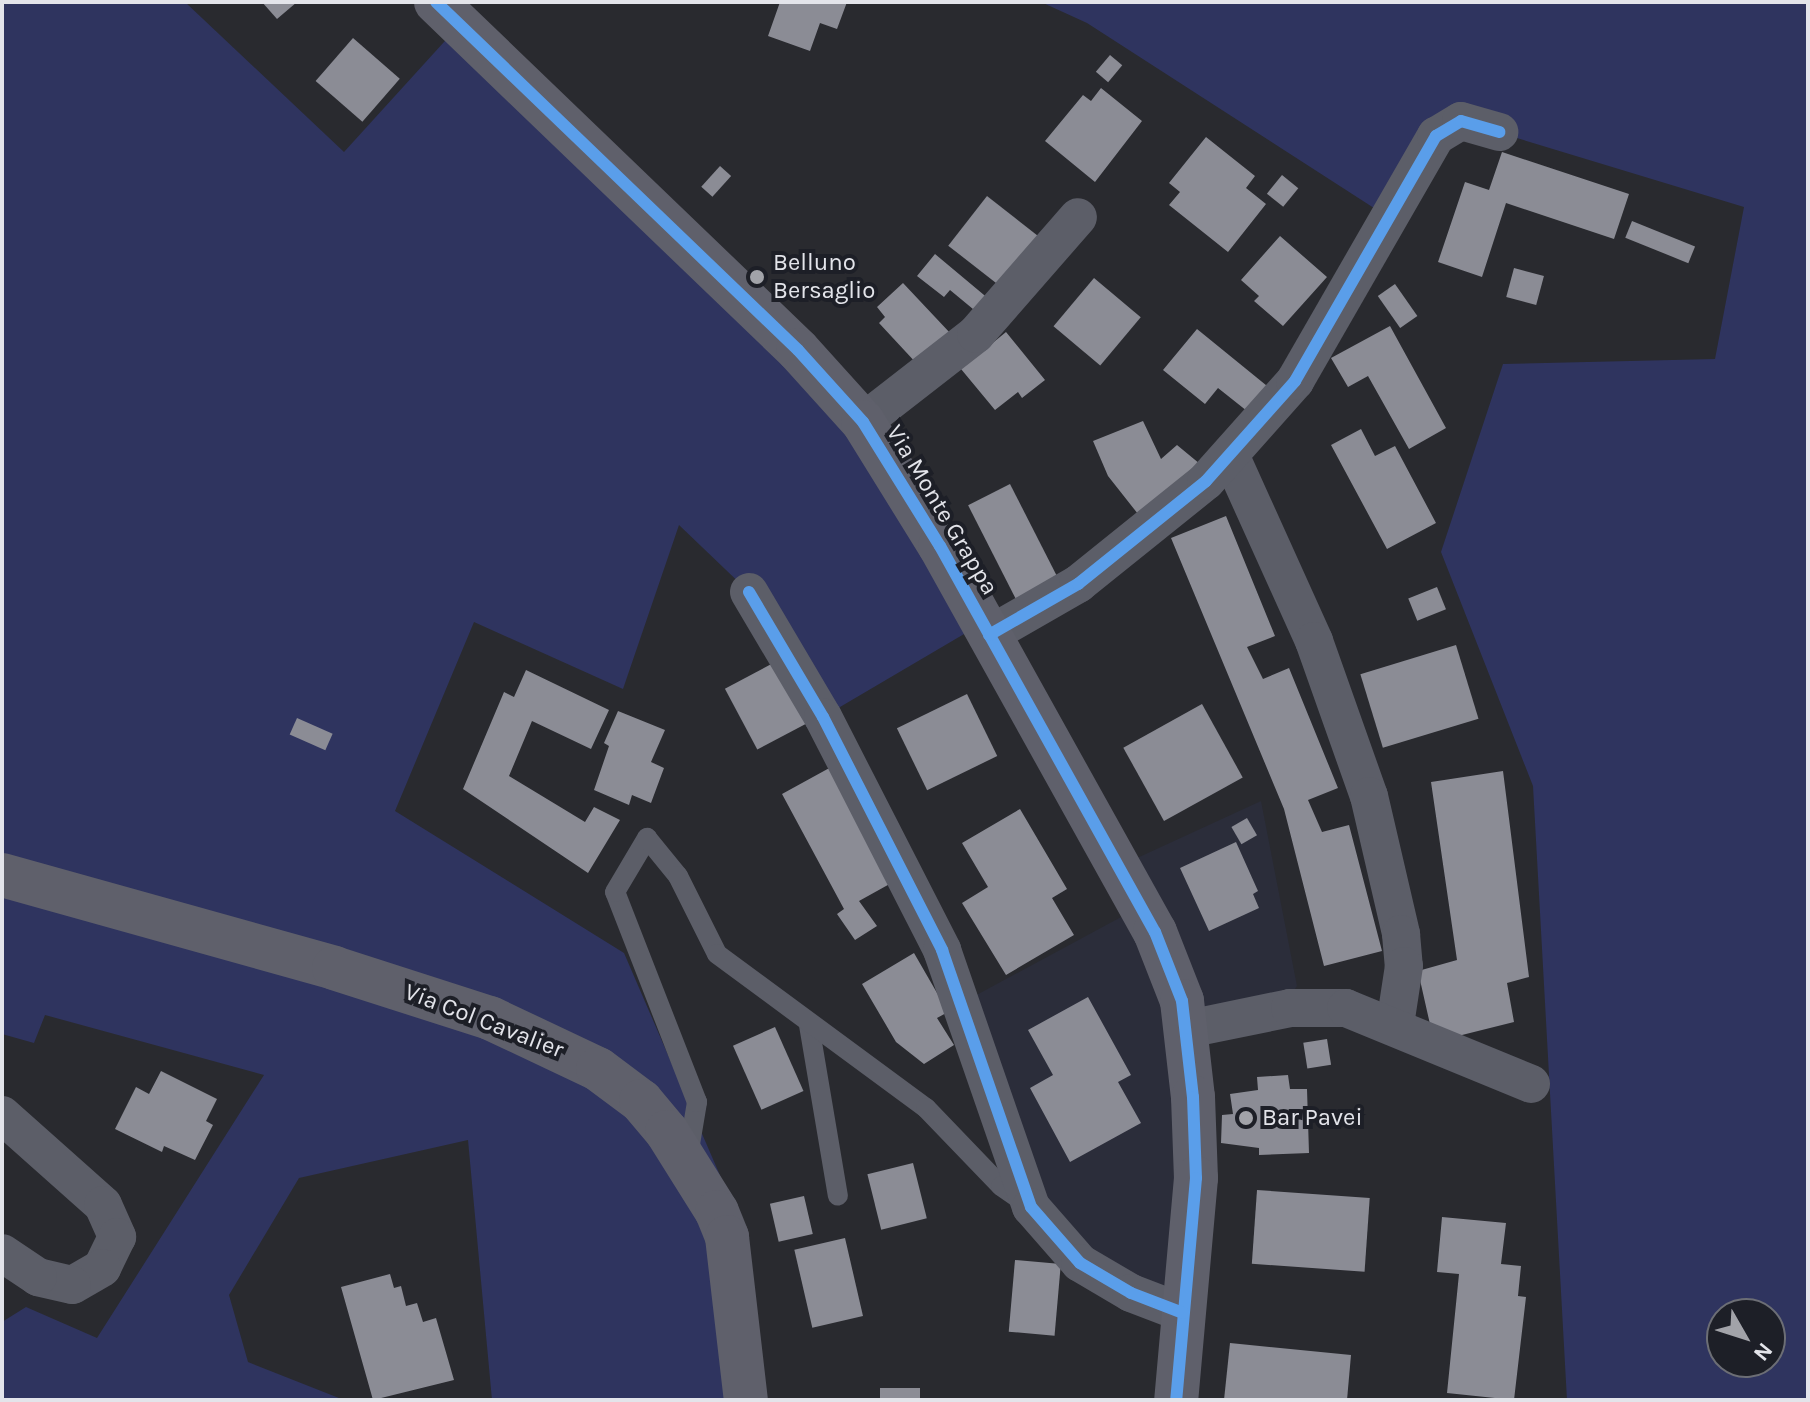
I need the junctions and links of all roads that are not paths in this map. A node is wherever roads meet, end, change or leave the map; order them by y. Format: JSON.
{"nodes":[{"id":1,"x":436,"y":2,"type":"edge"},
{"id":2,"x":1499,"y":132,"type":"dead end"},
{"id":3,"x":1078,"y":217,"type":"dead end"},
{"id":4,"x":863,"y":422,"type":"junction"},
{"id":5,"x":1231,"y":457,"type":"junction"},
{"id":6,"x":749,"y":592,"type":"dead end"},
{"id":7,"x":989,"y":635,"type":"junction"},
{"id":8,"x":2,"y":875,"type":"edge"},
{"id":9,"x":809,"y":1025,"type":"junction"},
{"id":10,"x":1395,"y":1025,"type":"junction"},
{"id":11,"x":1188,"y":1029,"type":"junction"},
{"id":12,"x":1531,"y":1084,"type":"dead end"},
{"id":13,"x":2,"y":1115,"type":"edge"},
{"id":14,"x":688,"y":1159,"type":"junction"},
{"id":15,"x":838,"y":1196,"type":"dead end"},
{"id":16,"x":1031,"y":1207,"type":"junction"},
{"id":17,"x":2,"y":1253,"type":"edge"},
{"id":18,"x":1183,"y":1313,"type":"junction"},
{"id":19,"x":746,"y":1400,"type":"edge"},
{"id":20,"x":1176,"y":1400,"type":"edge"}],
"edges":[{"from":1,"to":4,"type":"street","name":"Via Monte Grappa"},
{"from":2,"to":5,"type":"street"},
{"from":3,"to":4,"type":"street"},
{"from":4,"to":7,"type":"street","name":"Via Monte Grappa"},
{"from":5,"to":7,"type":"street"},
{"from":5,"to":10,"type":"street"},
{"from":6,"to":16,"type":"street"},
{"from":7,"to":11,"type":"street","name":"Via Monte Grappa"},
{"from":8,"to":14,"type":"street","name":"Via Col Cavalier"},
{"from":9,"to":14,"type":"lane"},
{"from":9,"to":15,"type":"lane"},
{"from":9,"to":16,"type":"lane"},
{"from":10,"to":11,"type":"street"},
{"from":10,"to":12,"type":"street"},
{"from":11,"to":18,"type":"street","name":"Via Monte Grappa"},
{"from":13,"to":17,"type":"street"},
{"from":14,"to":19,"type":"street","name":"Via Col Cavalier"},
{"from":16,"to":18,"type":"street"},
{"from":18,"to":20,"type":"street","name":"Via Monte Grappa"}]}
